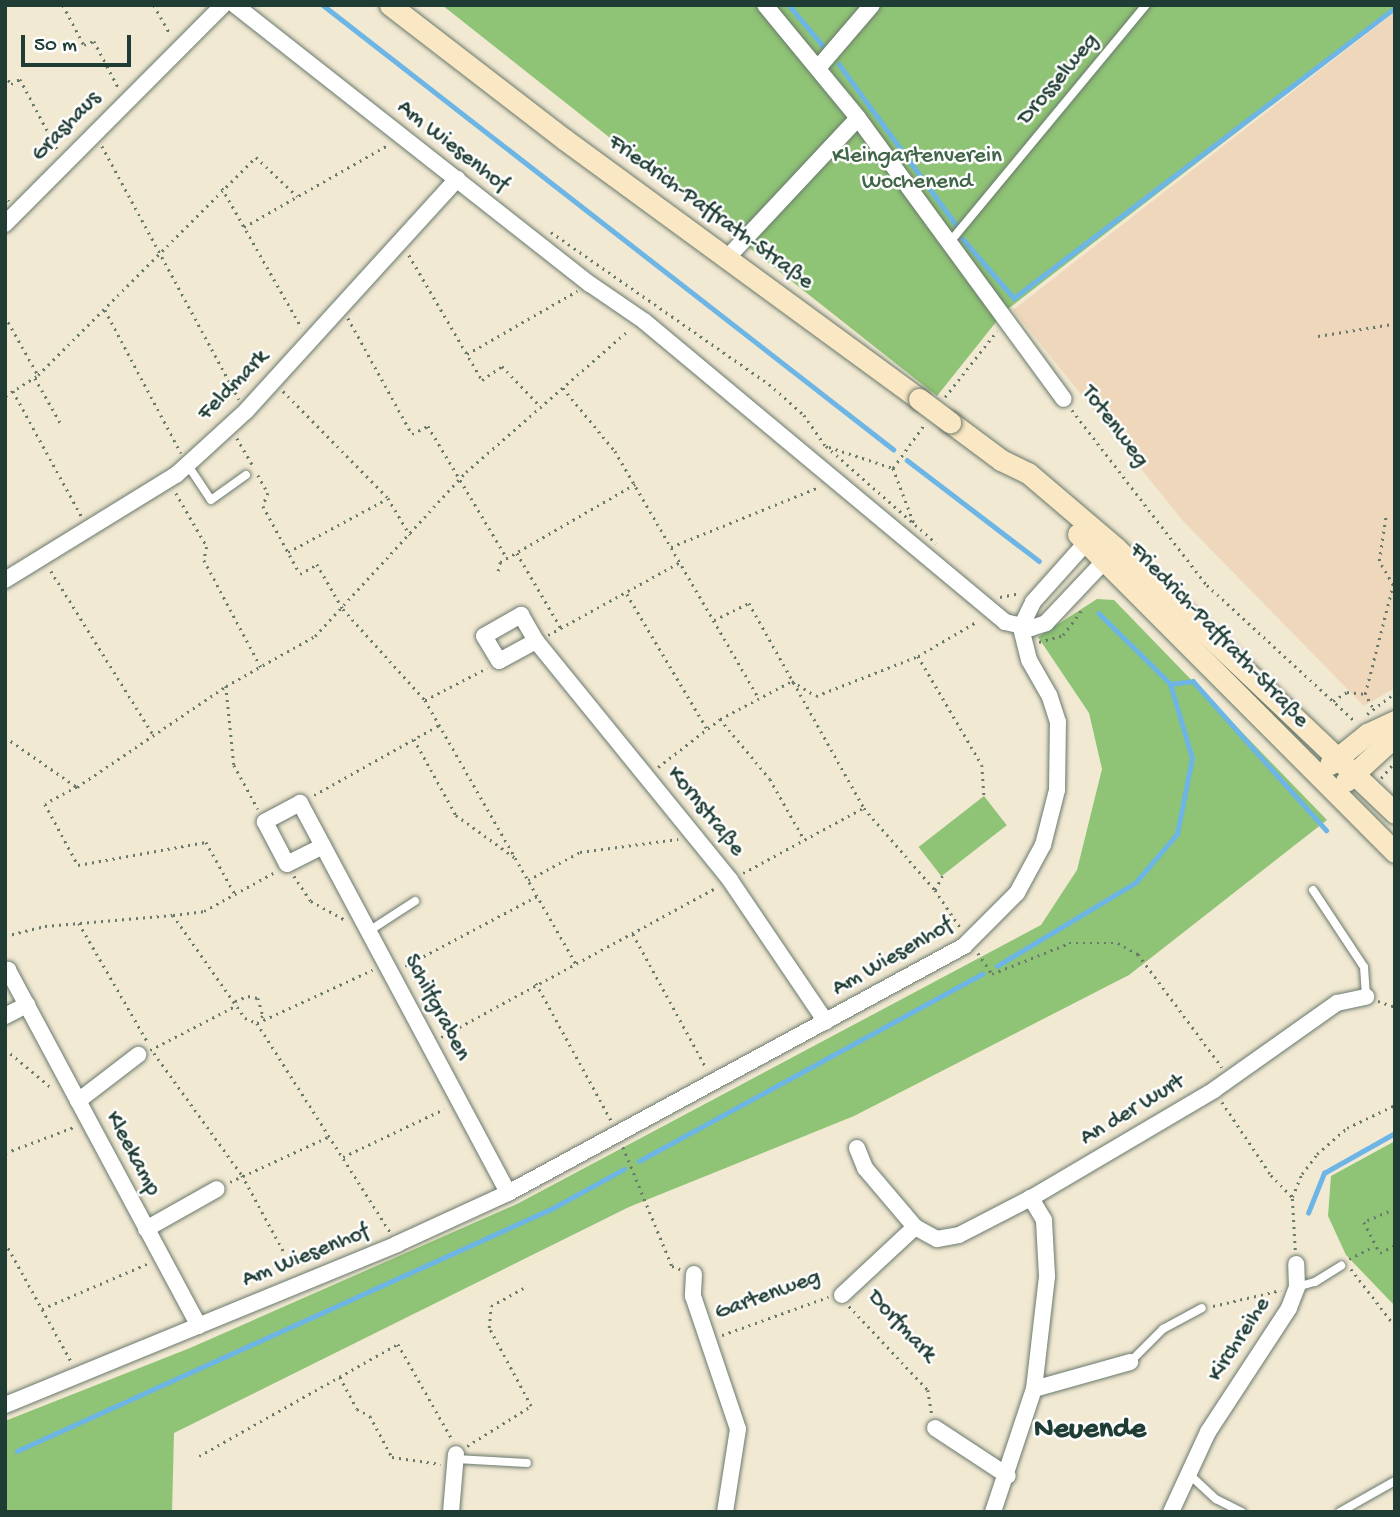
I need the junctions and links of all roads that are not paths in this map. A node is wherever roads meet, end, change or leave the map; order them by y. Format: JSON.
{"nodes":[{"id":1,"x":223,"y":5,"type":"edge"},
{"id":2,"x":235,"y":5,"type":"edge"},
{"id":3,"x":390,"y":5,"type":"edge"},
{"id":4,"x":765,"y":5,"type":"edge"},
{"id":5,"x":872,"y":5,"type":"edge"},
{"id":6,"x":1146,"y":5,"type":"edge"},
{"id":7,"x":818,"y":68,"type":"junction"},
{"id":8,"x":858,"y":118,"type":"junction"},
{"id":9,"x":457,"y":180,"type":"junction"},
{"id":10,"x":5,"y":224,"type":"edge"},
{"id":11,"x":949,"y":243,"type":"junction"},
{"id":12,"x":728,"y":257,"type":"junction"},
{"id":13,"x":1064,"y":399,"type":"road end"},
{"id":14,"x":187,"y":464,"type":"junction"},
{"id":15,"x":246,"y":475,"type":"dead end"},
{"id":16,"x":1092,"y":536,"type":"junction"},
{"id":17,"x":1111,"y":553,"type":"junction"},
{"id":18,"x":5,"y":580,"type":"edge"},
{"id":19,"x":1022,"y":634,"type":"junction"},
{"id":20,"x":536,"y":641,"type":"junction"},
{"id":21,"x":1395,"y":721,"type":"edge"},
{"id":22,"x":1395,"y":736,"type":"edge"},
{"id":23,"x":1338,"y":756,"type":"junction"},
{"id":24,"x":1355,"y":772,"type":"junction"},
{"id":25,"x":1318,"y":776,"type":"junction"},
{"id":26,"x":1335,"y":792,"type":"junction"},
{"id":27,"x":1395,"y":813,"type":"edge"},
{"id":28,"x":323,"y":846,"type":"junction"},
{"id":29,"x":1395,"y":852,"type":"edge"},
{"id":30,"x":1313,"y":890,"type":"dead end"},
{"id":31,"x":415,"y":901,"type":"dead end"},
{"id":32,"x":366,"y":925,"type":"junction"},
{"id":33,"x":5,"y":972,"type":"edge"},
{"id":34,"x":1366,"y":998,"type":"joint"},
{"id":35,"x":27,"y":1004,"type":"junction"},
{"id":36,"x":5,"y":1016,"type":"edge"},
{"id":37,"x":826,"y":1022,"type":"junction"},
{"id":38,"x":145,"y":1052,"type":"road end"},
{"id":39,"x":74,"y":1094,"type":"junction"},
{"id":40,"x":857,"y":1148,"type":"dead end"},
{"id":41,"x":217,"y":1189,"type":"dead end"},
{"id":42,"x":508,"y":1193,"type":"junction"},
{"id":43,"x":1031,"y":1198,"type":"junction"},
{"id":44,"x":915,"y":1227,"type":"junction"},
{"id":45,"x":146,"y":1229,"type":"junction"},
{"id":46,"x":1296,"y":1264,"type":"road end"},
{"id":47,"x":1342,"y":1266,"type":"road end"},
{"id":48,"x":688,"y":1272,"type":"road end"},
{"id":49,"x":1297,"y":1286,"type":"junction"},
{"id":50,"x":842,"y":1295,"type":"road end"},
{"id":51,"x":1202,"y":1308,"type":"road end"},
{"id":52,"x":199,"y":1326,"type":"junction"},
{"id":53,"x":1130,"y":1362,"type":"joint"},
{"id":54,"x":1034,"y":1389,"type":"junction"},
{"id":55,"x":5,"y":1405,"type":"edge"},
{"id":56,"x":935,"y":1427,"type":"road end"},
{"id":57,"x":455,"y":1460,"type":"joint"},
{"id":58,"x":527,"y":1463,"type":"dead end"},
{"id":59,"x":1008,"y":1476,"type":"junction"},
{"id":60,"x":1395,"y":1480,"type":"edge"},
{"id":61,"x":1193,"y":1484,"type":"junction"},
{"id":62,"x":451,"y":1512,"type":"edge"},
{"id":63,"x":725,"y":1512,"type":"edge"},
{"id":64,"x":993,"y":1512,"type":"edge"},
{"id":65,"x":1171,"y":1512,"type":"edge"},
{"id":66,"x":1242,"y":1512,"type":"edge"},
{"id":67,"x":1340,"y":1512,"type":"edge"}],
"edges":[{"from":1,"to":10,"type":"street","name":"Grashaus"},
{"from":2,"to":9,"type":"street","name":"Am Wiesenhof"},
{"from":3,"to":12,"type":"main road","name":"Friedrich-Paffrath-Straße"},
{"from":4,"to":7,"type":"street","name":"Totenweg"},
{"from":5,"to":7,"type":"street"},
{"from":6,"to":11,"type":"lane","name":"Drosselweg"},
{"from":7,"to":8,"type":"street","name":"Totenweg"},
{"from":8,"to":11,"type":"street","name":"Totenweg"},
{"from":8,"to":12,"type":"street"},
{"from":9,"to":14,"type":"street","name":"Feldmark"},
{"from":9,"to":19,"type":"street","name":"Am Wiesenhof"},
{"from":11,"to":13,"type":"street","name":"Totenweg"},
{"from":12,"to":16,"type":"main road","name":"Friedrich-Paffrath-Straße","bridge":true},
{"from":14,"to":15,"type":"lane"},
{"from":14,"to":18,"type":"street","name":"Feldmark"},
{"from":16,"to":17,"type":"main road","name":"Friedrich-Paffrath-Straße"},
{"from":16,"to":19,"type":"street"},
{"from":17,"to":19,"type":"street"},
{"from":17,"to":23,"type":"main road","name":"Friedrich-Paffrath-Straße"},
{"from":17,"to":25,"type":"main road","name":"Friedrich-Paffrath-Straße"},
{"from":19,"to":37,"type":"street","name":"Am Wiesenhof"},
{"from":20,"to":20,"type":"street","name":"Kornstraße"},
{"from":20,"to":37,"type":"street","name":"Kornstraße"},
{"from":21,"to":23,"type":"main road"},
{"from":22,"to":24,"type":"main road"},
{"from":23,"to":24,"type":"main road","name":"Friedrich-Paffrath-Straße"},
{"from":23,"to":25,"type":"main road"},
{"from":24,"to":26,"type":"main road"},
{"from":24,"to":27,"type":"main road","name":"Friedrich-Paffrath-Straße"},
{"from":25,"to":26,"type":"main road","name":"Friedrich-Paffrath-Straße"},
{"from":26,"to":29,"type":"main road","name":"Friedrich-Paffrath-Straße"},
{"from":28,"to":28,"type":"street","name":"Schilfgraben"},
{"from":28,"to":32,"type":"street","name":"Schilfgraben"},
{"from":30,"to":34,"type":"lane"},
{"from":31,"to":32,"type":"lane"},
{"from":32,"to":42,"type":"street","name":"Schilfgraben"},
{"from":33,"to":35,"type":"street","name":"Kleekamp"},
{"from":34,"to":43,"type":"street","name":"An der Wurt"},
{"from":35,"to":36,"type":"street"},
{"from":35,"to":39,"type":"street","name":"Kleekamp"},
{"from":37,"to":42,"type":"street","name":"Am Wiesenhof"},
{"from":38,"to":39,"type":"street","name":"Kleekamp"},
{"from":39,"to":45,"type":"street","name":"Kleekamp"},
{"from":40,"to":44,"type":"street"},
{"from":41,"to":45,"type":"street","name":"Kleekamp"},
{"from":42,"to":52,"type":"street","name":"Am Wiesenhof"},
{"from":43,"to":44,"type":"street","name":"An der Wurt"},
{"from":43,"to":54,"type":"street"},
{"from":44,"to":50,"type":"street"},
{"from":45,"to":52,"type":"street","name":"Kleekamp"},
{"from":46,"to":49,"type":"street","name":"Kirchreihe"},
{"from":47,"to":49,"type":"lane"},
{"from":48,"to":63,"type":"street","name":"Gartenweg"},
{"from":49,"to":61,"type":"street","name":"Kirchreihe"},
{"from":51,"to":53,"type":"lane"},
{"from":52,"to":55,"type":"street","name":"Am Wiesenhof"},
{"from":53,"to":54,"type":"street"},
{"from":54,"to":59,"type":"street"},
{"from":56,"to":59,"type":"street"},
{"from":57,"to":58,"type":"lane"},
{"from":57,"to":62,"type":"street"},
{"from":59,"to":64,"type":"street"},
{"from":60,"to":67,"type":"lane"},
{"from":61,"to":65,"type":"street","name":"Kirchreihe"},
{"from":61,"to":66,"type":"lane"}]}
